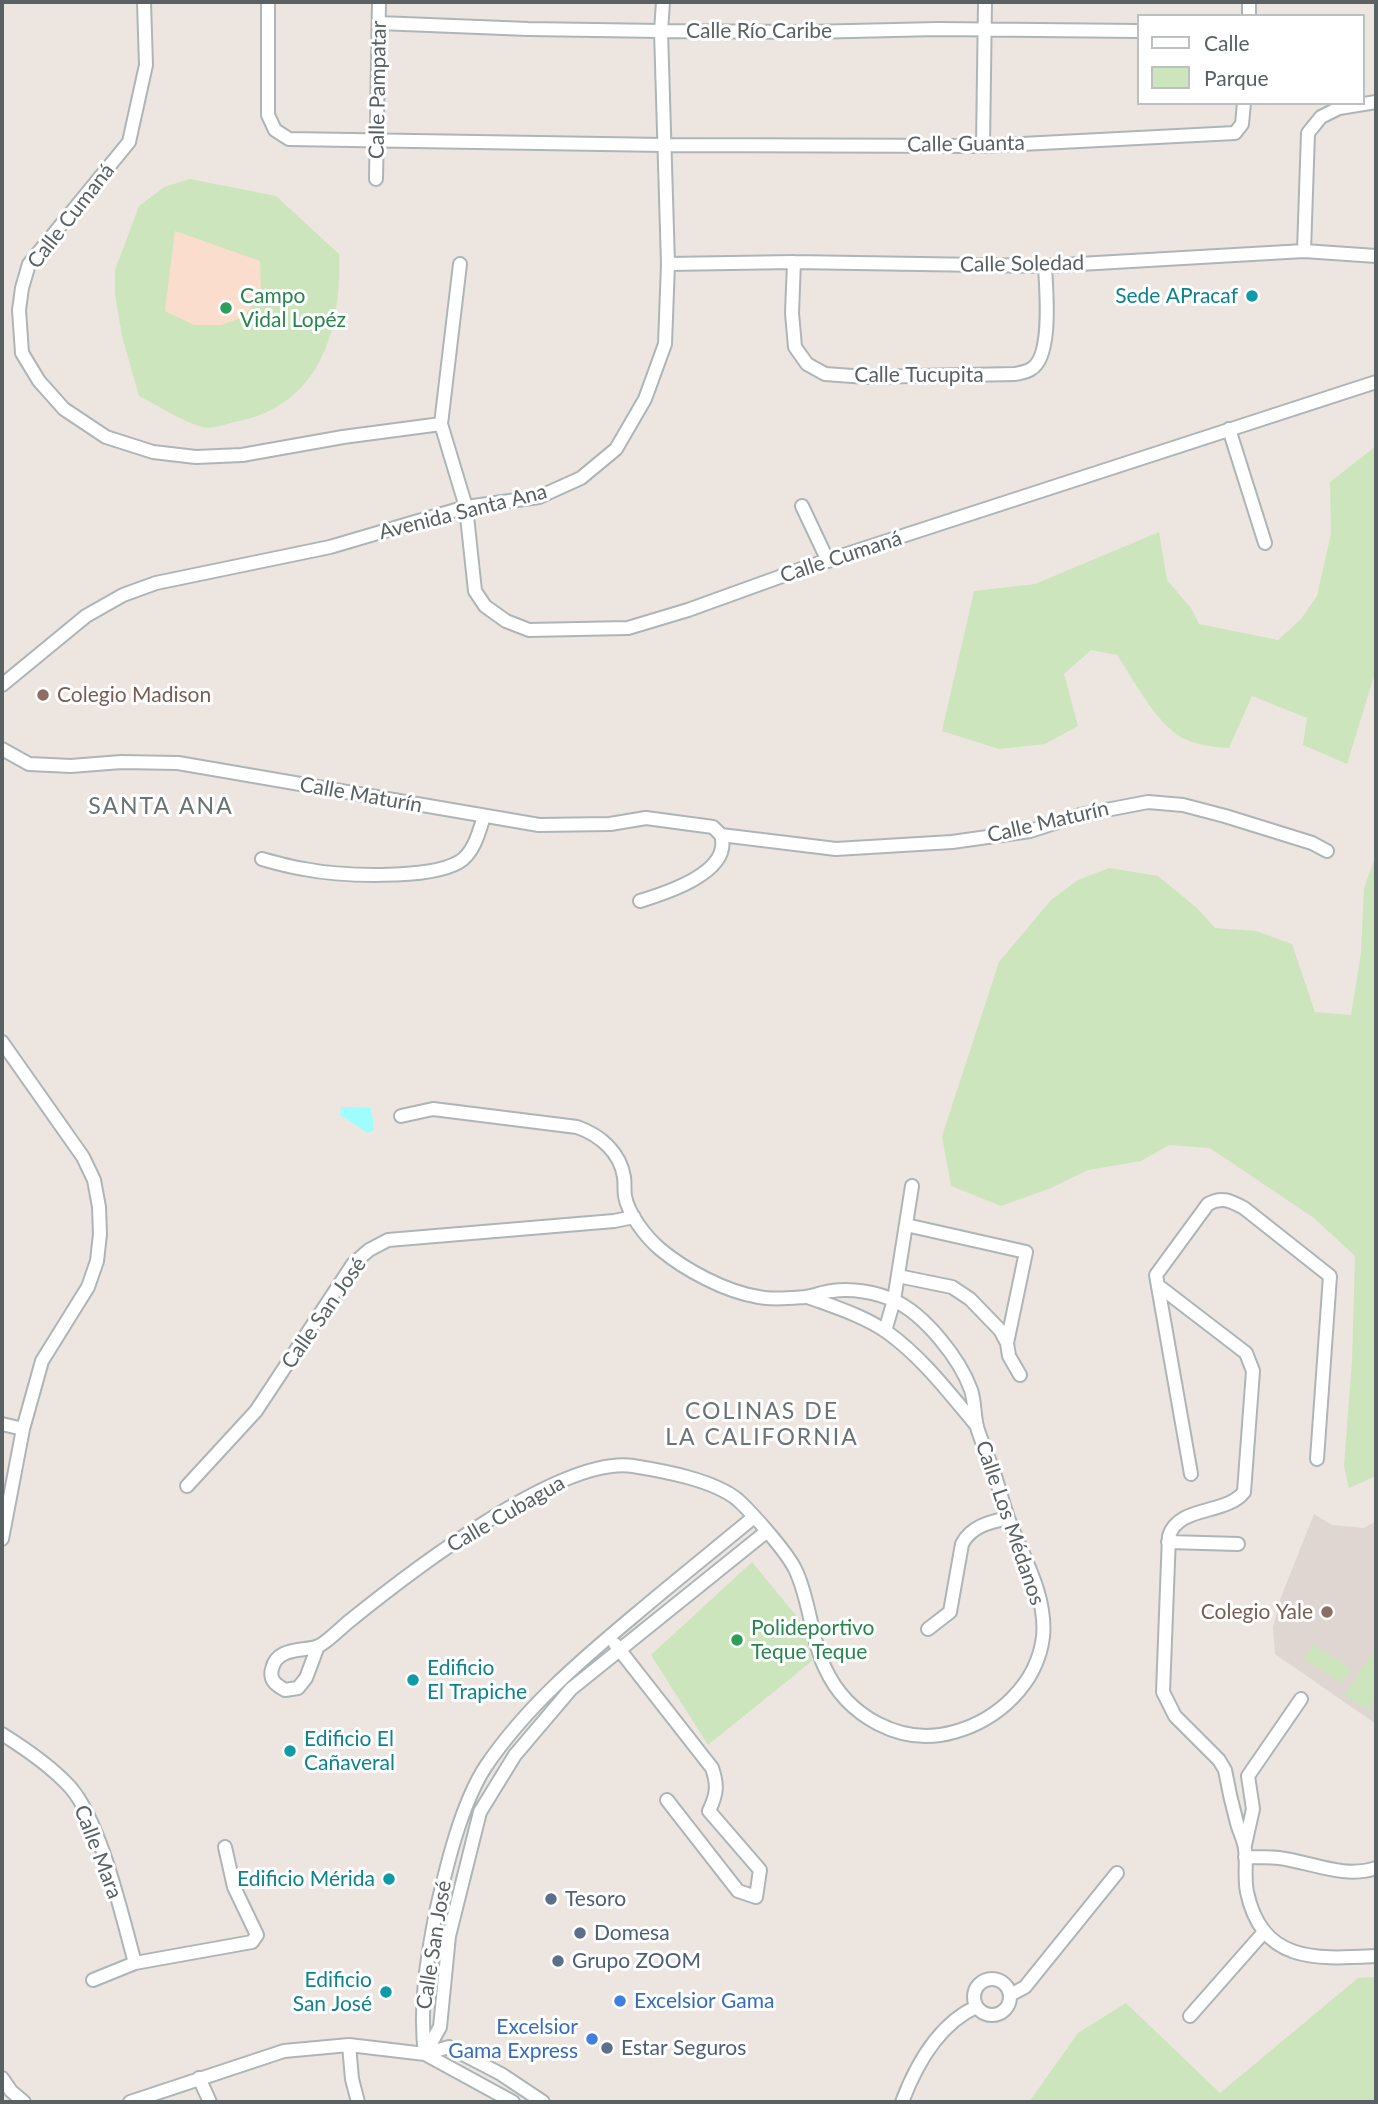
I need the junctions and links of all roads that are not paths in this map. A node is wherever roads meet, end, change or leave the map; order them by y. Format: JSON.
{"nodes":[{"id":1,"x":144,"y":2,"type":"edge"},
{"id":2,"x":268,"y":2,"type":"edge"},
{"id":3,"x":379,"y":2,"type":"edge"},
{"id":4,"x":663,"y":2,"type":"edge"},
{"id":5,"x":985,"y":2,"type":"edge"},
{"id":6,"x":379,"y":23,"type":"junction"},
{"id":7,"x":985,"y":30,"type":"junction"},
{"id":8,"x":661,"y":31,"type":"junction"},
{"id":9,"x":1136,"y":31,"type":"edge"},
{"id":10,"x":1244,"y":105,"type":"edge"},
{"id":11,"x":1354,"y":105,"type":"edge"},
{"id":12,"x":376,"y":140,"type":"junction"},
{"id":13,"x":664,"y":145,"type":"junction"},
{"id":14,"x":983,"y":146,"type":"junction"},
{"id":15,"x":376,"y":179,"type":"dead end"},
{"id":16,"x":1304,"y":251,"type":"junction"},
{"id":17,"x":1376,"y":256,"type":"edge"},
{"id":18,"x":794,"y":262,"type":"junction"},
{"id":19,"x":460,"y":264,"type":"dead end"},
{"id":20,"x":668,"y":264,"type":"junction"},
{"id":21,"x":1045,"y":266,"type":"junction"},
{"id":22,"x":1376,"y":382,"type":"edge"},
{"id":23,"x":441,"y":424,"type":"junction"},
{"id":24,"x":1229,"y":429,"type":"junction"},
{"id":25,"x":803,"y":506,"type":"dead end"},
{"id":26,"x":466,"y":508,"type":"junction"},
{"id":27,"x":1265,"y":543,"type":"dead end"},
{"id":28,"x":828,"y":561,"type":"junction"},
{"id":29,"x":2,"y":685,"type":"edge"},
{"id":30,"x":2,"y":749,"type":"edge"},
{"id":31,"x":484,"y":816,"type":"junction"},
{"id":32,"x":721,"y":835,"type":"junction"},
{"id":33,"x":1327,"y":851,"type":"dead end"},
{"id":34,"x":262,"y":859,"type":"dead end"},
{"id":35,"x":640,"y":901,"type":"dead end"},
{"id":36,"x":2,"y":1042,"type":"edge"},
{"id":37,"x":401,"y":1116,"type":"dead end"},
{"id":38,"x":912,"y":1186,"type":"dead end"},
{"id":39,"x":634,"y":1217,"type":"junction"},
{"id":40,"x":906,"y":1225,"type":"junction"},
{"id":41,"x":898,"y":1276,"type":"junction"},
{"id":42,"x":1160,"y":1287,"type":"junction"},
{"id":43,"x":808,"y":1297,"type":"junction"},
{"id":44,"x":894,"y":1300,"type":"junction"},
{"id":45,"x":885,"y":1331,"type":"junction"},
{"id":46,"x":1007,"y":1343,"type":"junction"},
{"id":47,"x":1020,"y":1374,"type":"dead end"},
{"id":48,"x":2,"y":1424,"type":"edge"},
{"id":49,"x":977,"y":1426,"type":"junction"},
{"id":50,"x":23,"y":1429,"type":"junction"},
{"id":51,"x":1317,"y":1459,"type":"dead end"},
{"id":52,"x":1191,"y":1474,"type":"dead end"},
{"id":53,"x":187,"y":1486,"type":"dead end"},
{"id":54,"x":754,"y":1517,"type":"junction"},
{"id":55,"x":1008,"y":1518,"type":"junction"},
{"id":56,"x":766,"y":1532,"type":"junction"},
{"id":57,"x":2,"y":1539,"type":"edge"},
{"id":58,"x":1168,"y":1542,"type":"junction"},
{"id":59,"x":1238,"y":1544,"type":"dead end"},
{"id":60,"x":928,"y":1629,"type":"dead end"},
{"id":61,"x":608,"y":1637,"type":"junction"},
{"id":62,"x":318,"y":1646,"type":"dead end"},
{"id":63,"x":619,"y":1649,"type":"junction"},
{"id":64,"x":1301,"y":1699,"type":"dead end"},
{"id":65,"x":2,"y":1734,"type":"edge"},
{"id":66,"x":667,"y":1800,"type":"dead end"},
{"id":67,"x":225,"y":1847,"type":"dead end"},
{"id":68,"x":1245,"y":1852,"type":"junction"},
{"id":69,"x":1376,"y":1868,"type":"edge"},
{"id":70,"x":1117,"y":1873,"type":"dead end"},
{"id":71,"x":1264,"y":1932,"type":"junction"},
{"id":72,"x":432,"y":1933,"type":"junction"},
{"id":73,"x":449,"y":1936,"type":"junction"},
{"id":74,"x":1376,"y":1956,"type":"edge"},
{"id":75,"x":135,"y":1962,"type":"junction"},
{"id":76,"x":93,"y":1980,"type":"dead end"},
{"id":77,"x":1010,"y":1995,"type":"junction"},
{"id":78,"x":976,"y":2007,"type":"junction"},
{"id":79,"x":1190,"y":2016,"type":"dead end"},
{"id":80,"x":349,"y":2045,"type":"junction"},
{"id":81,"x":425,"y":2054,"type":"junction"},
{"id":82,"x":2,"y":2078,"type":"edge"},
{"id":83,"x":199,"y":2078,"type":"junction"},
{"id":84,"x":24,"y":2102,"type":"edge"},
{"id":85,"x":130,"y":2102,"type":"edge"},
{"id":86,"x":210,"y":2102,"type":"edge"},
{"id":87,"x":358,"y":2102,"type":"edge"},
{"id":88,"x":513,"y":2102,"type":"edge"},
{"id":89,"x":543,"y":2102,"type":"edge"},
{"id":90,"x":902,"y":2102,"type":"edge"}],
"edges":[{"from":1,"to":23,"type":"street","name":"Calle Cumaná"},
{"from":2,"to":12,"type":"street","name":"Calle Guanta"},
{"from":3,"to":6,"type":"street","name":"Calle Pampatar"},
{"from":4,"to":8,"type":"street","name":"Avenida Santa Ana"},
{"from":5,"to":7,"type":"street"},
{"from":6,"to":8,"type":"street","name":"Calle Río Caribe"},
{"from":6,"to":12,"type":"street","name":"Calle Pampatar"},
{"from":7,"to":8,"type":"street","name":"Calle Río Caribe"},
{"from":7,"to":9,"type":"street","name":"Calle Río Caribe"},
{"from":7,"to":14,"type":"street"},
{"from":8,"to":13,"type":"street","name":"Avenida Santa Ana"},
{"from":10,"to":14,"type":"street","name":"Calle Guanta"},
{"from":11,"to":16,"type":"street"},
{"from":12,"to":13,"type":"street","name":"Calle Guanta"},
{"from":12,"to":15,"type":"street","name":"Calle Pampatar"},
{"from":13,"to":14,"type":"street","name":"Calle Guanta"},
{"from":13,"to":20,"type":"street","name":"Avenida Santa Ana"},
{"from":16,"to":17,"type":"street","name":"Calle Soledad"},
{"from":16,"to":21,"type":"street","name":"Calle Soledad"},
{"from":18,"to":20,"type":"street","name":"Calle Soledad"},
{"from":18,"to":21,"type":"street","name":"Calle Soledad"},
{"from":18,"to":21,"type":"street","name":"Calle Tucupita"},
{"from":19,"to":23,"type":"street","name":"Calle Cumaná"},
{"from":20,"to":26,"type":"street","name":"Avenida Santa Ana"},
{"from":22,"to":24,"type":"street","name":"Calle Cumaná"},
{"from":23,"to":26,"type":"street","name":"Calle Cumaná"},
{"from":24,"to":27,"type":"street"},
{"from":24,"to":28,"type":"street","name":"Calle Cumaná"},
{"from":25,"to":28,"type":"street"},
{"from":26,"to":28,"type":"street","name":"Calle Cumaná"},
{"from":26,"to":29,"type":"street","name":"Avenida Santa Ana"},
{"from":30,"to":31,"type":"street","name":"Calle Maturín"},
{"from":31,"to":32,"type":"street","name":"Calle Maturín"},
{"from":31,"to":34,"type":"street"},
{"from":32,"to":33,"type":"street","name":"Calle Maturín"},
{"from":32,"to":35,"type":"street"},
{"from":36,"to":50,"type":"street"},
{"from":37,"to":39,"type":"street","name":"Calle Los Médanos"},
{"from":38,"to":40,"type":"street"},
{"from":39,"to":43,"type":"street","name":"Calle Los Médanos"},
{"from":39,"to":53,"type":"street","name":"Calle San José"},
{"from":40,"to":41,"type":"street"},
{"from":40,"to":46,"type":"street"},
{"from":41,"to":44,"type":"street"},
{"from":41,"to":46,"type":"street"},
{"from":42,"to":51,"type":"street"},
{"from":42,"to":52,"type":"street"},
{"from":42,"to":58,"type":"street"},
{"from":43,"to":44,"type":"street","name":"Calle Los Médanos"},
{"from":43,"to":45,"type":"street","name":"Calle Los Médanos"},
{"from":44,"to":45,"type":"street"},
{"from":44,"to":49,"type":"street","name":"Calle Los Médanos"},
{"from":45,"to":49,"type":"street","name":"Calle Los Médanos"},
{"from":46,"to":47,"type":"street"},
{"from":48,"to":50,"type":"street"},
{"from":49,"to":55,"type":"street","name":"Calle Los Médanos"},
{"from":50,"to":57,"type":"street"},
{"from":54,"to":56,"type":"street","name":"Calle Cubagua"},
{"from":54,"to":61,"type":"street","name":"Calle San José"},
{"from":54,"to":62,"type":"street","name":"Calle Cubagua"},
{"from":55,"to":56,"type":"street","name":"Calle Los Médanos"},
{"from":55,"to":60,"type":"street"},
{"from":56,"to":63,"type":"street","name":"Calle San José"},
{"from":58,"to":59,"type":"street"},
{"from":58,"to":68,"type":"street"},
{"from":61,"to":63,"type":"street"},
{"from":61,"to":72,"type":"street","name":"Calle San José"},
{"from":63,"to":66,"type":"street"},
{"from":63,"to":73,"type":"street","name":"Calle San José"},
{"from":64,"to":68,"type":"street"},
{"from":65,"to":75,"type":"street","name":"Calle Mara"},
{"from":67,"to":75,"type":"street"},
{"from":68,"to":69,"type":"street"},
{"from":68,"to":71,"type":"street"},
{"from":70,"to":77,"type":"street"},
{"from":71,"to":74,"type":"street"},
{"from":71,"to":79,"type":"street"},
{"from":72,"to":73,"type":"street"},
{"from":72,"to":81,"type":"street","name":"Calle San José"},
{"from":73,"to":81,"type":"street","name":"Calle San José"},
{"from":75,"to":76,"type":"street"},
{"from":77,"to":78,"type":"street"},
{"from":77,"to":78,"type":"street"},
{"from":78,"to":90,"type":"street"},
{"from":80,"to":81,"type":"street"},
{"from":80,"to":83,"type":"street"},
{"from":80,"to":87,"type":"street"},
{"from":81,"to":88,"type":"street"},
{"from":81,"to":89,"type":"street"},
{"from":82,"to":84,"type":"street"},
{"from":83,"to":85,"type":"street"},
{"from":83,"to":86,"type":"street"}]}
